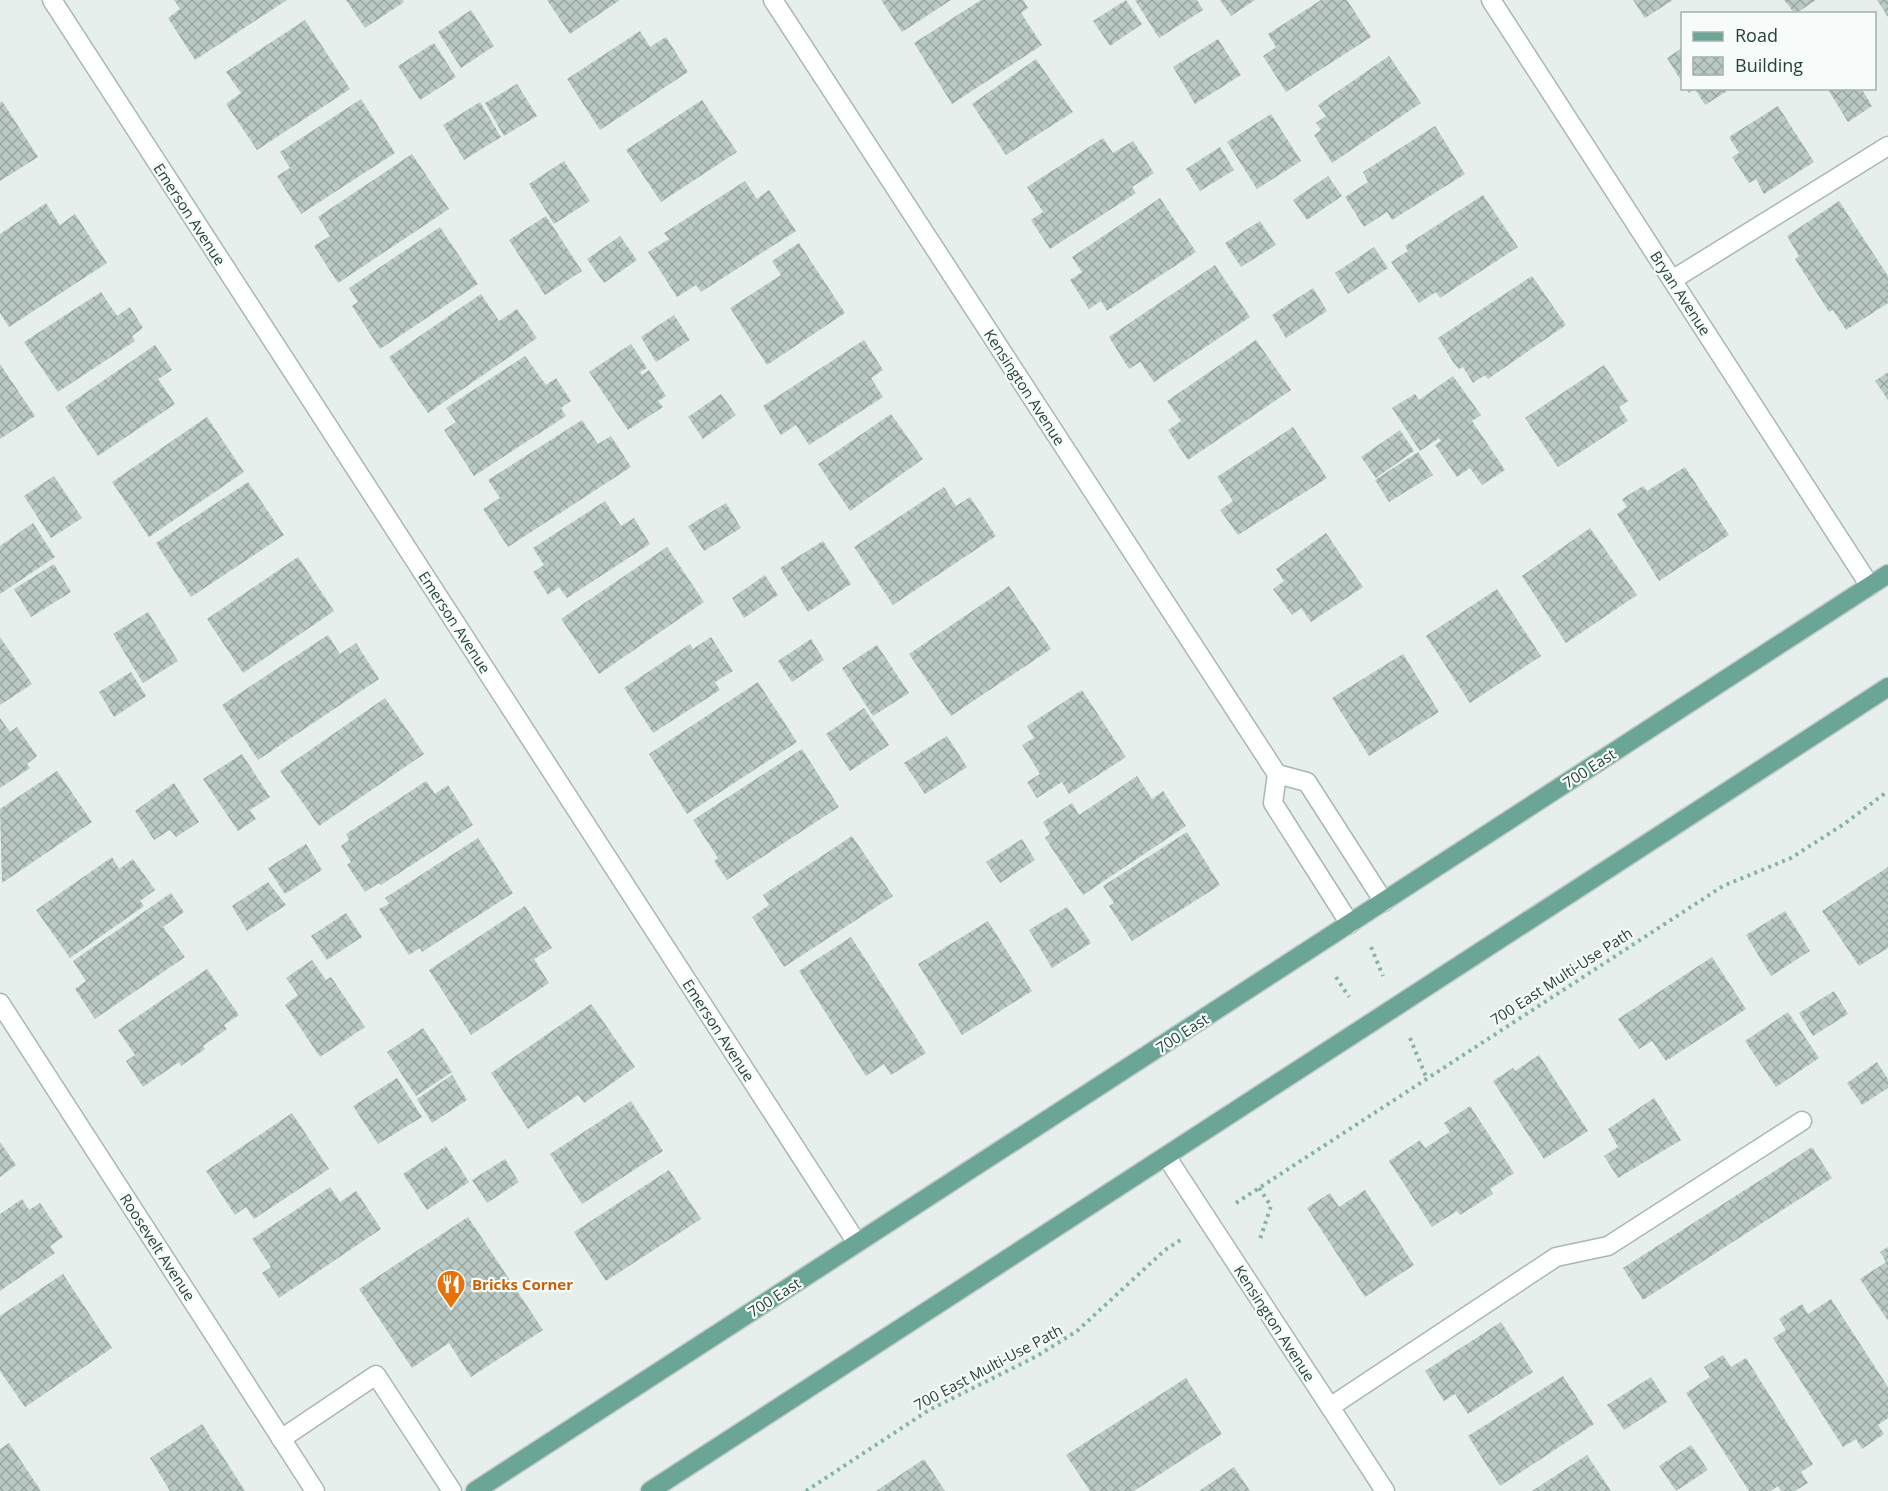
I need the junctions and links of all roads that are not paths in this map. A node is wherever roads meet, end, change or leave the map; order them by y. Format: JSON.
{"nodes":[{"id":1,"x":52,"y":0,"type":"edge"},
{"id":2,"x":772,"y":0,"type":"edge"},
{"id":3,"x":1491,"y":0,"type":"edge"},
{"id":4,"x":1888,"y":146,"type":"edge"},
{"id":5,"x":1672,"y":280,"type":"junction"},
{"id":6,"x":1888,"y":574,"type":"edge"},
{"id":7,"x":1870,"y":586,"type":"junction"},
{"id":8,"x":1888,"y":687,"type":"edge"},
{"id":9,"x":1277,"y":774,"type":"junction"},
{"id":10,"x":1384,"y":902,"type":"junction"},
{"id":11,"x":1350,"y":924,"type":"junction"},
{"id":12,"x":0,"y":1004,"type":"edge"},
{"id":13,"x":1802,"y":1121,"type":"dead end"},
{"id":14,"x":1166,"y":1156,"type":"junction"},
{"id":15,"x":858,"y":1243,"type":"junction"},
{"id":16,"x":1330,"y":1407,"type":"junction"},
{"id":17,"x":281,"y":1439,"type":"junction"},
{"id":18,"x":315,"y":1491,"type":"edge"},
{"id":19,"x":452,"y":1491,"type":"edge"},
{"id":20,"x":475,"y":1491,"type":"edge"},
{"id":21,"x":650,"y":1491,"type":"edge"},
{"id":22,"x":1385,"y":1491,"type":"edge"}],
"edges":[{"from":1,"to":15,"type":"street","name":"Emerson Avenue"},
{"from":2,"to":9,"type":"street","name":"Kensington Avenue"},
{"from":3,"to":5,"type":"street","name":"Bryan Avenue"},
{"from":4,"to":5,"type":"street"},
{"from":5,"to":7,"type":"street","name":"Bryan Avenue"},
{"from":6,"to":7,"type":"main road","name":"700 East"},
{"from":7,"to":10,"type":"main road","name":"700 East"},
{"from":8,"to":14,"type":"main road"},
{"from":9,"to":10,"type":"street"},
{"from":9,"to":11,"type":"street"},
{"from":10,"to":11,"type":"main road","name":"700 East"},
{"from":11,"to":15,"type":"main road","name":"700 East"},
{"from":12,"to":17,"type":"street","name":"Roosevelt Avenue"},
{"from":13,"to":16,"type":"street"},
{"from":14,"to":16,"type":"street","name":"Kensington Avenue"},
{"from":14,"to":21,"type":"main road"},
{"from":15,"to":20,"type":"main road","name":"700 East"},
{"from":16,"to":22,"type":"street","name":"Kensington Avenue"},
{"from":17,"to":18,"type":"street","name":"Roosevelt Avenue"},
{"from":17,"to":19,"type":"street"}]}
